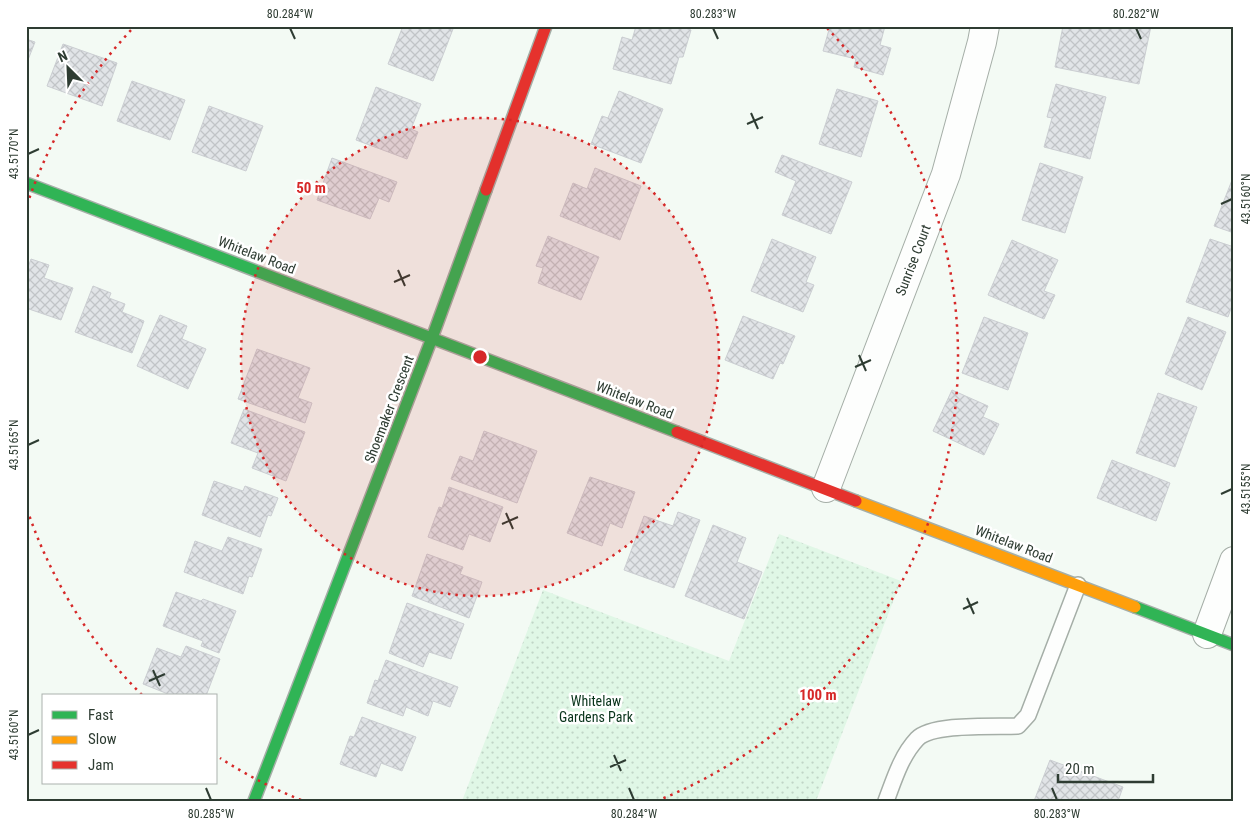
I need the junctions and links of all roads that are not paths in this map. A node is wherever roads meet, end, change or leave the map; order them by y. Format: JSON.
{"nodes":[{"id":1,"x":546,"y":26,"type":"edge"},
{"id":2,"x":985,"y":26,"type":"edge"},
{"id":3,"x":26,"y":183,"type":"edge"},
{"id":4,"x":432,"y":338,"type":"junction"},
{"id":5,"x":826,"y":488,"type":"junction"},
{"id":6,"x":1234,"y":562,"type":"edge"},
{"id":7,"x":1078,"y":585,"type":"junction"},
{"id":8,"x":1207,"y":634,"type":"junction"},
{"id":9,"x":1234,"y":645,"type":"edge"},
{"id":10,"x":254,"y":801,"type":"edge"},
{"id":11,"x":886,"y":801,"type":"edge"}],
"edges":[{"from":1,"to":4,"type":"street","name":"Shoemaker Crescent"},
{"from":2,"to":5,"type":"street","name":"Sunrise Court"},
{"from":3,"to":4,"type":"street","name":"Whitelaw Road"},
{"from":4,"to":5,"type":"street","name":"Whitelaw Road"},
{"from":4,"to":10,"type":"street","name":"Shoemaker Crescent"},
{"from":5,"to":7,"type":"street","name":"Whitelaw Road"},
{"from":6,"to":8,"type":"street"},
{"from":7,"to":8,"type":"street","name":"Whitelaw Road"},
{"from":7,"to":11,"type":"lane"},
{"from":8,"to":9,"type":"street","name":"Whitelaw Road"}]}
